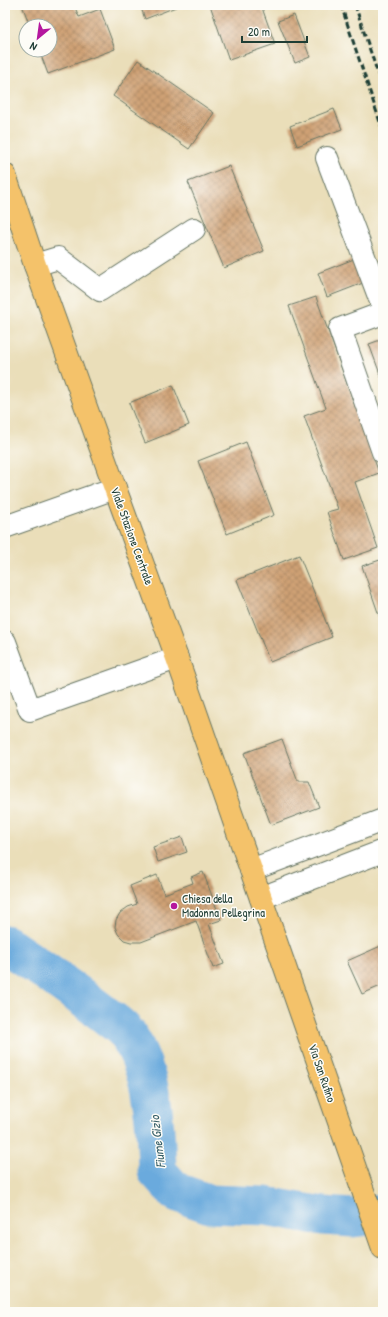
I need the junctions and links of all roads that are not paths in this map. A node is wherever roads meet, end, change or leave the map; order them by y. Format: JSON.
{"nodes":[{"id":1,"x":327,"y":158,"type":"dead end"},
{"id":2,"x":5,"y":175,"type":"edge"},
{"id":3,"x":194,"y":229,"type":"dead end"},
{"id":4,"x":35,"y":265,"type":"junction"},
{"id":5,"x":383,"y":307,"type":"edge"},
{"id":6,"x":383,"y":313,"type":"edge"},
{"id":7,"x":383,"y":452,"type":"edge"},
{"id":8,"x":114,"y":488,"type":"junction"},
{"id":9,"x":5,"y":527,"type":"edge"},
{"id":10,"x":5,"y":642,"type":"edge"},
{"id":11,"x":177,"y":658,"type":"junction"},
{"id":12,"x":383,"y":820,"type":"edge"},
{"id":13,"x":383,"y":851,"type":"edge"},
{"id":14,"x":251,"y":870,"type":"junction"},
{"id":15,"x":261,"y":898,"type":"junction"},
{"id":16,"x":382,"y":1243,"type":"edge"}],
"edges":[{"from":1,"to":5,"type":"lane"},
{"from":2,"to":4,"type":"main road","name":"Viale Stazione Centrale"},
{"from":3,"to":4,"type":"lane"},
{"from":4,"to":8,"type":"main road","name":"Viale Stazione Centrale"},
{"from":6,"to":7,"type":"lane"},
{"from":8,"to":9,"type":"lane"},
{"from":8,"to":11,"type":"main road","name":"Viale Stazione Centrale"},
{"from":10,"to":11,"type":"lane"},
{"from":11,"to":14,"type":"main road","name":"Viale Stazione Centrale"},
{"from":12,"to":14,"type":"lane"},
{"from":13,"to":15,"type":"lane"},
{"from":14,"to":15,"type":"main road","name":"Viale Stazione Centrale"},
{"from":15,"to":16,"type":"main road","name":"Via San Rufino"}]}
